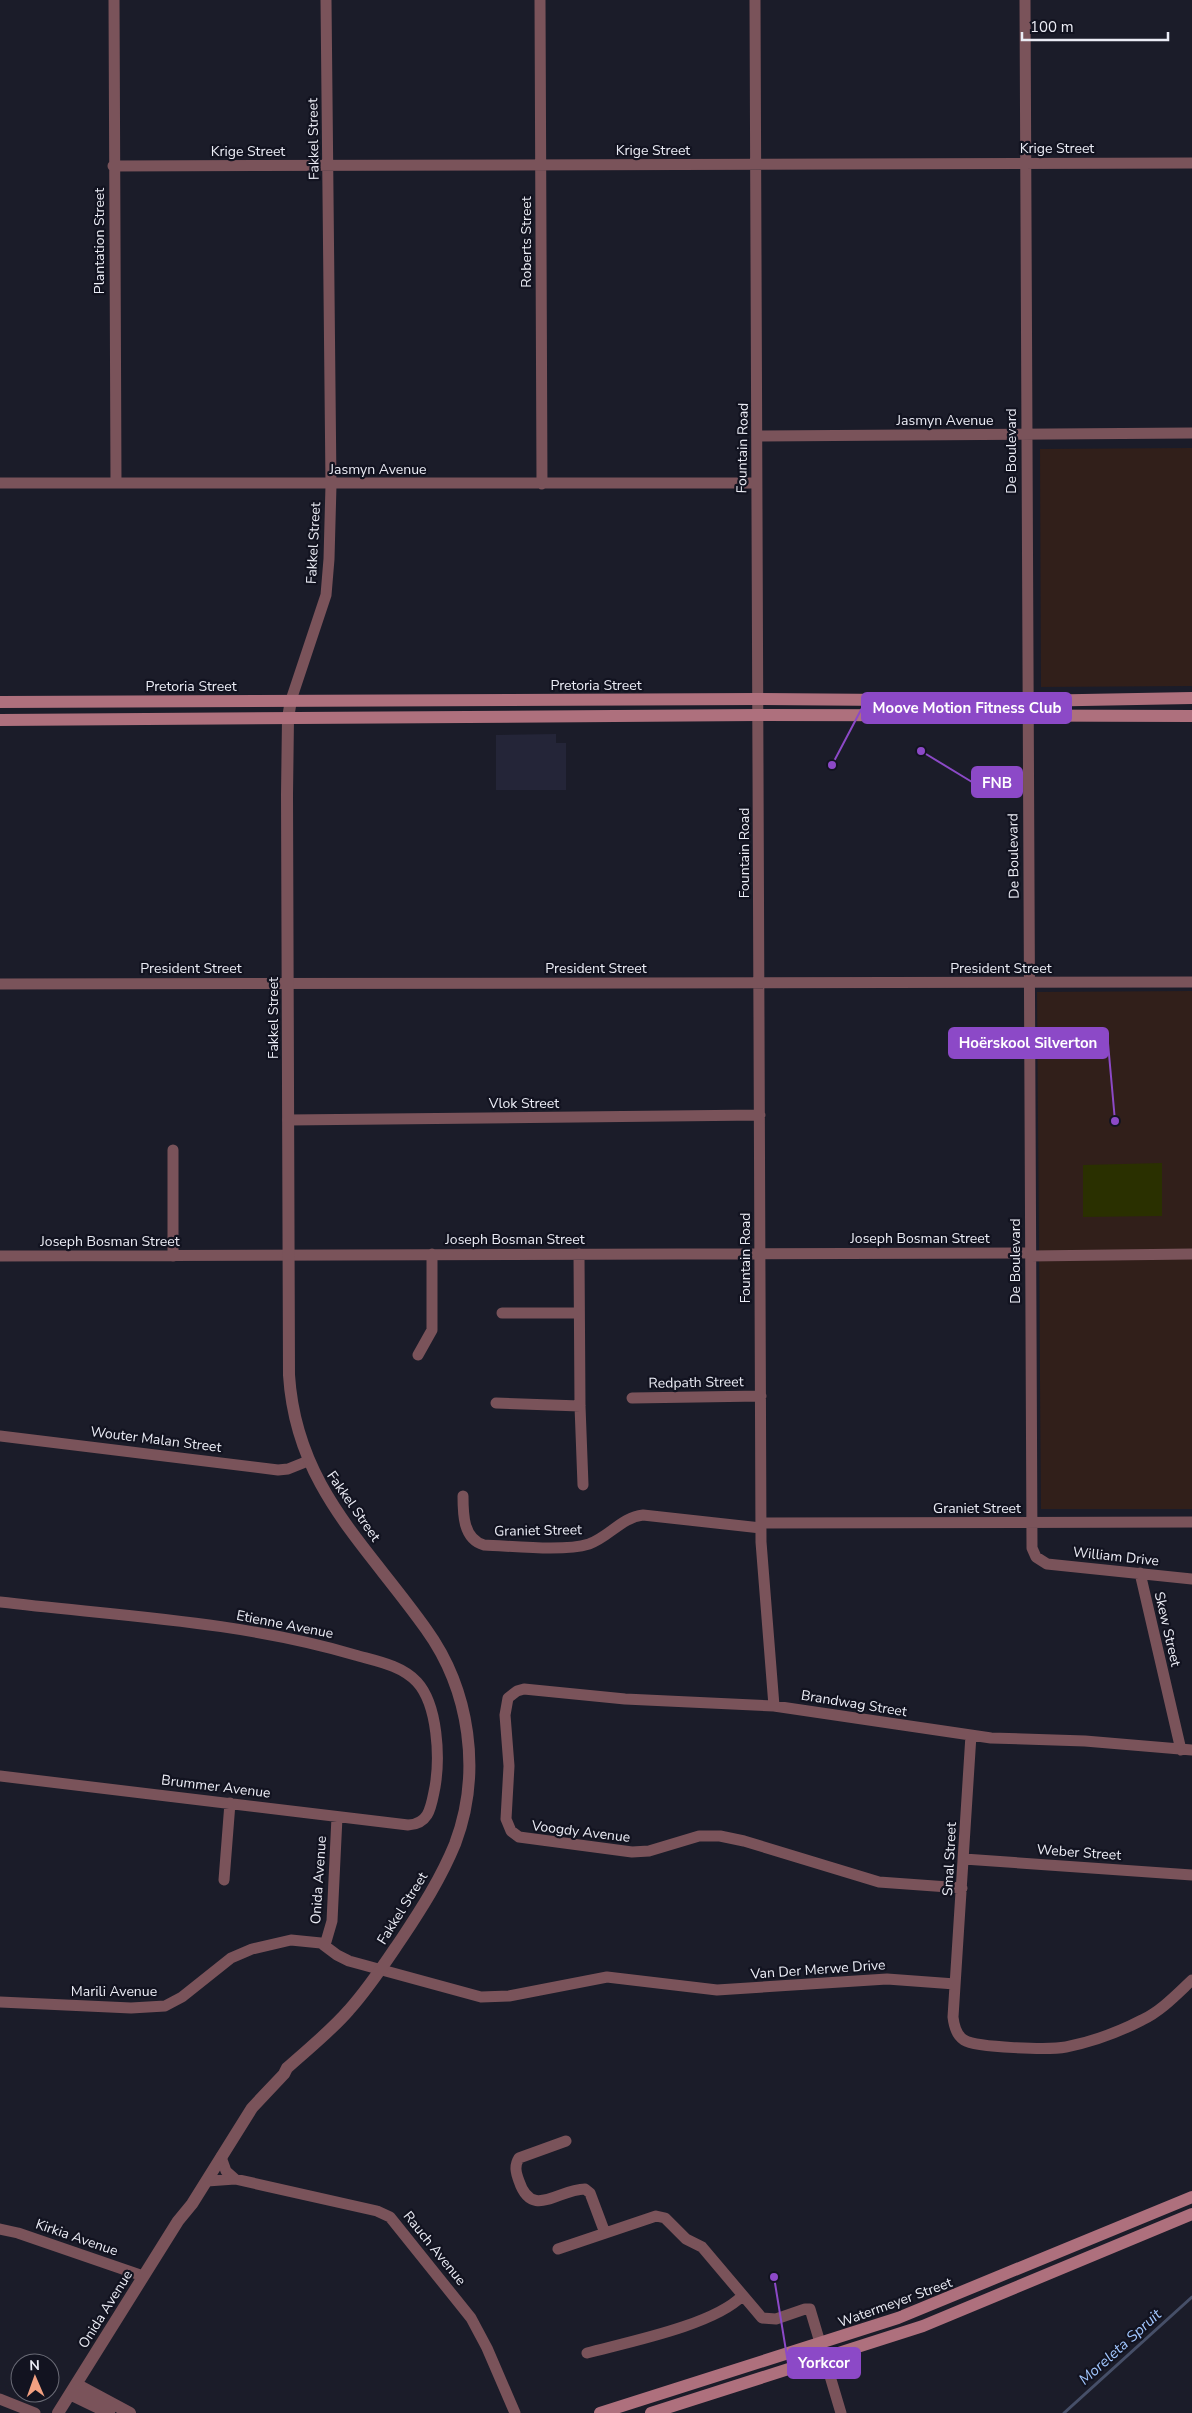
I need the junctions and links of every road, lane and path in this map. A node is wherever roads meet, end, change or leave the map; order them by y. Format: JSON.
{"nodes":[{"id":1,"x":114,"y":0,"type":"edge"},
{"id":2,"x":326,"y":0,"type":"edge"},
{"id":3,"x":540,"y":0,"type":"edge"},
{"id":4,"x":755,"y":0,"type":"edge"},
{"id":5,"x":1025,"y":0,"type":"edge"},
{"id":6,"x":1026,"y":163,"type":"junction"},
{"id":7,"x":1192,"y":163,"type":"edge"},
{"id":8,"x":541,"y":164,"type":"junction"},
{"id":9,"x":755,"y":165,"type":"junction"},
{"id":10,"x":113,"y":166,"type":"junction"},
{"id":11,"x":328,"y":166,"type":"junction"},
{"id":12,"x":1192,"y":432,"type":"edge"},
{"id":13,"x":1026,"y":434,"type":"junction"},
{"id":14,"x":757,"y":436,"type":"junction"},
{"id":15,"x":116,"y":481,"type":"junction"},
{"id":16,"x":0,"y":483,"type":"edge"},
{"id":17,"x":756,"y":483,"type":"junction"},
{"id":18,"x":331,"y":484,"type":"junction"},
{"id":19,"x":542,"y":484,"type":"junction"},
{"id":20,"x":1192,"y":698,"type":"edge"},
{"id":21,"x":758,"y":699,"type":"junction"},
{"id":22,"x":291,"y":700,"type":"junction"},
{"id":23,"x":1028,"y":701,"type":"junction"},
{"id":24,"x":0,"y":702,"type":"edge"},
{"id":25,"x":758,"y":715,"type":"junction"},
{"id":26,"x":1192,"y":716,"type":"edge"},
{"id":27,"x":1027,"y":717,"type":"junction"},
{"id":28,"x":288,"y":718,"type":"junction"},
{"id":29,"x":0,"y":720,"type":"edge"},
{"id":30,"x":1192,"y":982,"type":"edge"},
{"id":31,"x":288,"y":983,"type":"junction"},
{"id":32,"x":759,"y":983,"type":"junction"},
{"id":33,"x":1029,"y":983,"type":"junction"},
{"id":34,"x":0,"y":984,"type":"edge"},
{"id":35,"x":760,"y":1115,"type":"junction"},
{"id":36,"x":288,"y":1120,"type":"junction"},
{"id":37,"x":173,"y":1150,"type":"dead end"},
{"id":38,"x":760,"y":1253,"type":"junction"},
{"id":39,"x":432,"y":1254,"type":"junction"},
{"id":40,"x":579,"y":1254,"type":"junction"},
{"id":41,"x":1030,"y":1254,"type":"junction"},
{"id":42,"x":1192,"y":1254,"type":"edge"},
{"id":43,"x":289,"y":1255,"type":"junction"},
{"id":44,"x":0,"y":1256,"type":"edge"},
{"id":45,"x":172,"y":1256,"type":"junction"},
{"id":46,"x":502,"y":1313,"type":"dead end"},
{"id":47,"x":579,"y":1313,"type":"junction"},
{"id":48,"x":418,"y":1355,"type":"dead end"},
{"id":49,"x":761,"y":1396,"type":"junction"},
{"id":50,"x":632,"y":1398,"type":"dead end"},
{"id":51,"x":496,"y":1403,"type":"dead end"},
{"id":52,"x":580,"y":1406,"type":"junction"},
{"id":53,"x":0,"y":1436,"type":"edge"},
{"id":54,"x":308,"y":1461,"type":"junction"},
{"id":55,"x":583,"y":1485,"type":"dead end"},
{"id":56,"x":463,"y":1496,"type":"dead end"},
{"id":57,"x":1031,"y":1522,"type":"junction"},
{"id":58,"x":1192,"y":1522,"type":"edge"},
{"id":59,"x":761,"y":1526,"type":"junction"},
{"id":60,"x":1038,"y":1559,"type":"joint"},
{"id":61,"x":1140,"y":1573,"type":"junction"},
{"id":62,"x":1192,"y":1579,"type":"edge"},
{"id":63,"x":0,"y":1602,"type":"edge"},
{"id":64,"x":513,"y":1694,"type":"joint"},
{"id":65,"x":774,"y":1706,"type":"junction"},
{"id":66,"x":971,"y":1735,"type":"junction"},
{"id":67,"x":1186,"y":1750,"type":"edge"},
{"id":68,"x":0,"y":1776,"type":"edge"},
{"id":69,"x":230,"y":1803,"type":"junction"},
{"id":70,"x":337,"y":1816,"type":"junction"},
{"id":71,"x":426,"y":1819,"type":"joint"},
{"id":72,"x":964,"y":1859,"type":"junction"},
{"id":73,"x":1192,"y":1875,"type":"edge"},
{"id":74,"x":224,"y":1880,"type":"dead end"},
{"id":75,"x":962,"y":1888,"type":"junction"},
{"id":76,"x":325,"y":1944,"type":"junction"},
{"id":77,"x":381,"y":1970,"type":"junction"},
{"id":78,"x":1192,"y":1980,"type":"edge"},
{"id":79,"x":955,"y":1984,"type":"junction"},
{"id":80,"x":0,"y":2002,"type":"edge"},
{"id":81,"x":287,"y":2068,"type":"junction"},
{"id":82,"x":566,"y":2142,"type":"dead end"},
{"id":83,"x":221,"y":2157,"type":"junction"},
{"id":84,"x":235,"y":2179,"type":"junction"},
{"id":85,"x":207,"y":2181,"type":"junction"},
{"id":86,"x":1192,"y":2197,"type":"edge"},
{"id":87,"x":1192,"y":2214,"type":"edge"},
{"id":88,"x":178,"y":2221,"type":"junction"},
{"id":89,"x":0,"y":2229,"type":"edge"},
{"id":90,"x":605,"y":2233,"type":"junction"},
{"id":91,"x":558,"y":2249,"type":"dead end"},
{"id":92,"x":143,"y":2276,"type":"junction"},
{"id":93,"x":742,"y":2296,"type":"junction"},
{"id":94,"x":821,"y":2344,"type":"junction"},
{"id":95,"x":587,"y":2352,"type":"dead end"},
{"id":96,"x":825,"y":2359,"type":"junction"},
{"id":97,"x":73,"y":2389,"type":"junction"},
{"id":98,"x":0,"y":2399,"type":"edge"},
{"id":99,"x":34,"y":2413,"type":"edge"},
{"id":100,"x":58,"y":2413,"type":"edge"},
{"id":101,"x":109,"y":2413,"type":"edge"},
{"id":102,"x":130,"y":2413,"type":"edge"},
{"id":103,"x":515,"y":2413,"type":"edge"},
{"id":104,"x":600,"y":2413,"type":"edge"},
{"id":105,"x":651,"y":2413,"type":"edge"},
{"id":106,"x":841,"y":2413,"type":"edge"}],
"edges":[{"from":1,"to":10,"type":"street","name":"Plantation Street"},
{"from":2,"to":11,"type":"street","name":"Fakkel Street"},
{"from":3,"to":8,"type":"street","name":"Roberts Street"},
{"from":4,"to":9,"type":"street","name":"Fountain Road"},
{"from":5,"to":6,"type":"street","name":"De Boulevard"},
{"from":6,"to":7,"type":"street","name":"Krige Street"},
{"from":6,"to":9,"type":"street","name":"Krige Street"},
{"from":6,"to":13,"type":"street","name":"De Boulevard"},
{"from":8,"to":9,"type":"street","name":"Krige Street"},
{"from":8,"to":11,"type":"street","name":"Krige Street"},
{"from":8,"to":19,"type":"street","name":"Roberts Street"},
{"from":9,"to":14,"type":"street","name":"Fountain Road"},
{"from":10,"to":11,"type":"street","name":"Krige Street"},
{"from":10,"to":15,"type":"street","name":"Plantation Street"},
{"from":11,"to":18,"type":"street","name":"Fakkel Street"},
{"from":12,"to":13,"type":"street","name":"Jasmyn Avenue"},
{"from":13,"to":14,"type":"street","name":"Jasmyn Avenue"},
{"from":13,"to":23,"type":"street","name":"De Boulevard"},
{"from":14,"to":17,"type":"street","name":"Fountain Road"},
{"from":15,"to":16,"type":"street","name":"Jasmyn Avenue"},
{"from":15,"to":18,"type":"street","name":"Jasmyn Avenue"},
{"from":17,"to":19,"type":"street","name":"Jasmyn Avenue"},
{"from":17,"to":21,"type":"street","name":"Fountain Road"},
{"from":18,"to":19,"type":"street","name":"Jasmyn Avenue"},
{"from":18,"to":22,"type":"street","name":"Fakkel Street"},
{"from":20,"to":23,"type":"main road","name":"Pretoria Street"},
{"from":21,"to":22,"type":"main road","name":"Pretoria Street"},
{"from":21,"to":23,"type":"main road","name":"Pretoria Street"},
{"from":21,"to":25,"type":"street","name":"Fountain Road"},
{"from":22,"to":24,"type":"main road","name":"Pretoria Street"},
{"from":22,"to":28,"type":"street","name":"Fakkel Street"},
{"from":23,"to":27,"type":"street","name":"De Boulevard"},
{"from":25,"to":27,"type":"main road"},
{"from":25,"to":28,"type":"main road"},
{"from":25,"to":32,"type":"street","name":"Fountain Road"},
{"from":26,"to":27,"type":"main road"},
{"from":27,"to":33,"type":"street","name":"De Boulevard"},
{"from":28,"to":29,"type":"main road"},
{"from":28,"to":31,"type":"street","name":"Fakkel Street"},
{"from":30,"to":33,"type":"street","name":"President Street"},
{"from":31,"to":32,"type":"street","name":"President Street"},
{"from":31,"to":34,"type":"street","name":"President Street"},
{"from":31,"to":36,"type":"street","name":"Fakkel Street"},
{"from":32,"to":33,"type":"street","name":"President Street"},
{"from":32,"to":35,"type":"street","name":"Fountain Road"},
{"from":33,"to":41,"type":"street","name":"De Boulevard"},
{"from":35,"to":36,"type":"street","name":"Vlok Street"},
{"from":35,"to":38,"type":"street","name":"Fountain Road"},
{"from":36,"to":43,"type":"street","name":"Fakkel Street"},
{"from":37,"to":45,"type":"street"},
{"from":38,"to":40,"type":"street","name":"Joseph Bosman Street"},
{"from":38,"to":41,"type":"street","name":"Joseph Bosman Street"},
{"from":38,"to":49,"type":"street","name":"Fountain Road"},
{"from":39,"to":40,"type":"street","name":"Joseph Bosman Street"},
{"from":39,"to":43,"type":"street","name":"Joseph Bosman Street"},
{"from":39,"to":48,"type":"street"},
{"from":40,"to":47,"type":"street"},
{"from":41,"to":42,"type":"street","name":"Joseph Bosman Street"},
{"from":41,"to":57,"type":"street","name":"De Boulevard"},
{"from":43,"to":45,"type":"street","name":"Joseph Bosman Street"},
{"from":43,"to":54,"type":"street","name":"Fakkel Street"},
{"from":44,"to":45,"type":"street","name":"Joseph Bosman Street"},
{"from":46,"to":47,"type":"street"},
{"from":47,"to":52,"type":"street"},
{"from":49,"to":50,"type":"street","name":"Redpath Street"},
{"from":49,"to":59,"type":"street","name":"Fountain Road"},
{"from":51,"to":52,"type":"street"},
{"from":52,"to":55,"type":"street"},
{"from":53,"to":54,"type":"street","name":"Wouter Malan Street"},
{"from":54,"to":77,"type":"street","name":"Fakkel Street"},
{"from":56,"to":59,"type":"street","name":"Graniet Street"},
{"from":57,"to":58,"type":"street","name":"Graniet Street"},
{"from":57,"to":59,"type":"street","name":"Graniet Street"},
{"from":57,"to":60,"type":"street","name":"De Boulevard"},
{"from":59,"to":65,"type":"street","name":"Fountain Road"},
{"from":60,"to":61,"type":"street","name":"William Drive"},
{"from":61,"to":62,"type":"street","name":"William Drive"},
{"from":61,"to":67,"type":"street","name":"Skew Street"},
{"from":63,"to":71,"type":"street","name":"Etienne Avenue"},
{"from":64,"to":65,"type":"street","name":"Brandwag Street"},
{"from":64,"to":75,"type":"street","name":"Voogdy Avenue"},
{"from":65,"to":66,"type":"street","name":"Brandwag Street"},
{"from":66,"to":67,"type":"street","name":"Brandwag Street"},
{"from":66,"to":72,"type":"street","name":"Smal Street"},
{"from":68,"to":69,"type":"street","name":"Brummer Avenue"},
{"from":69,"to":70,"type":"street","name":"Brummer Avenue"},
{"from":69,"to":74,"type":"street"},
{"from":70,"to":71,"type":"street","name":"Brummer Avenue"},
{"from":70,"to":76,"type":"street","name":"Onida Avenue"},
{"from":72,"to":73,"type":"street","name":"Weber Street"},
{"from":72,"to":75,"type":"street","name":"Smal Street"},
{"from":75,"to":79,"type":"street","name":"Smal Street"},
{"from":76,"to":77,"type":"street"},
{"from":76,"to":80,"type":"street","name":"Marili Avenue"},
{"from":77,"to":79,"type":"street","name":"Van Der Merwe Drive"},
{"from":77,"to":81,"type":"street","name":"Onida Avenue"},
{"from":78,"to":79,"type":"street"},
{"from":81,"to":83,"type":"street","name":"Onida Avenue"},
{"from":81,"to":88,"type":"street","name":"Onida Avenue"},
{"from":82,"to":90,"type":"street"},
{"from":83,"to":84,"type":"street"},
{"from":83,"to":85,"type":"street","name":"Onida Avenue"},
{"from":84,"to":85,"type":"street","name":"Rauch Avenue"},
{"from":84,"to":103,"type":"street","name":"Rauch Avenue"},
{"from":85,"to":88,"type":"street","name":"Onida Avenue"},
{"from":86,"to":94,"type":"main road","name":"Watermeyer Street"},
{"from":87,"to":96,"type":"main road"},
{"from":88,"to":92,"type":"street","name":"Onida Avenue"},
{"from":89,"to":92,"type":"street","name":"Kirkia Avenue"},
{"from":90,"to":91,"type":"street"},
{"from":90,"to":93,"type":"street"},
{"from":92,"to":97,"type":"street","name":"Onida Avenue"},
{"from":93,"to":94,"type":"street"},
{"from":93,"to":95,"type":"street"},
{"from":94,"to":96,"type":"street"},
{"from":94,"to":104,"type":"main road","name":"Watermeyer Street"},
{"from":96,"to":105,"type":"main road"},
{"from":96,"to":106,"type":"street"},
{"from":97,"to":100,"type":"street","name":"Onida Avenue"},
{"from":97,"to":101,"type":"street"},
{"from":97,"to":102,"type":"street"},
{"from":98,"to":99,"type":"street"}]}
